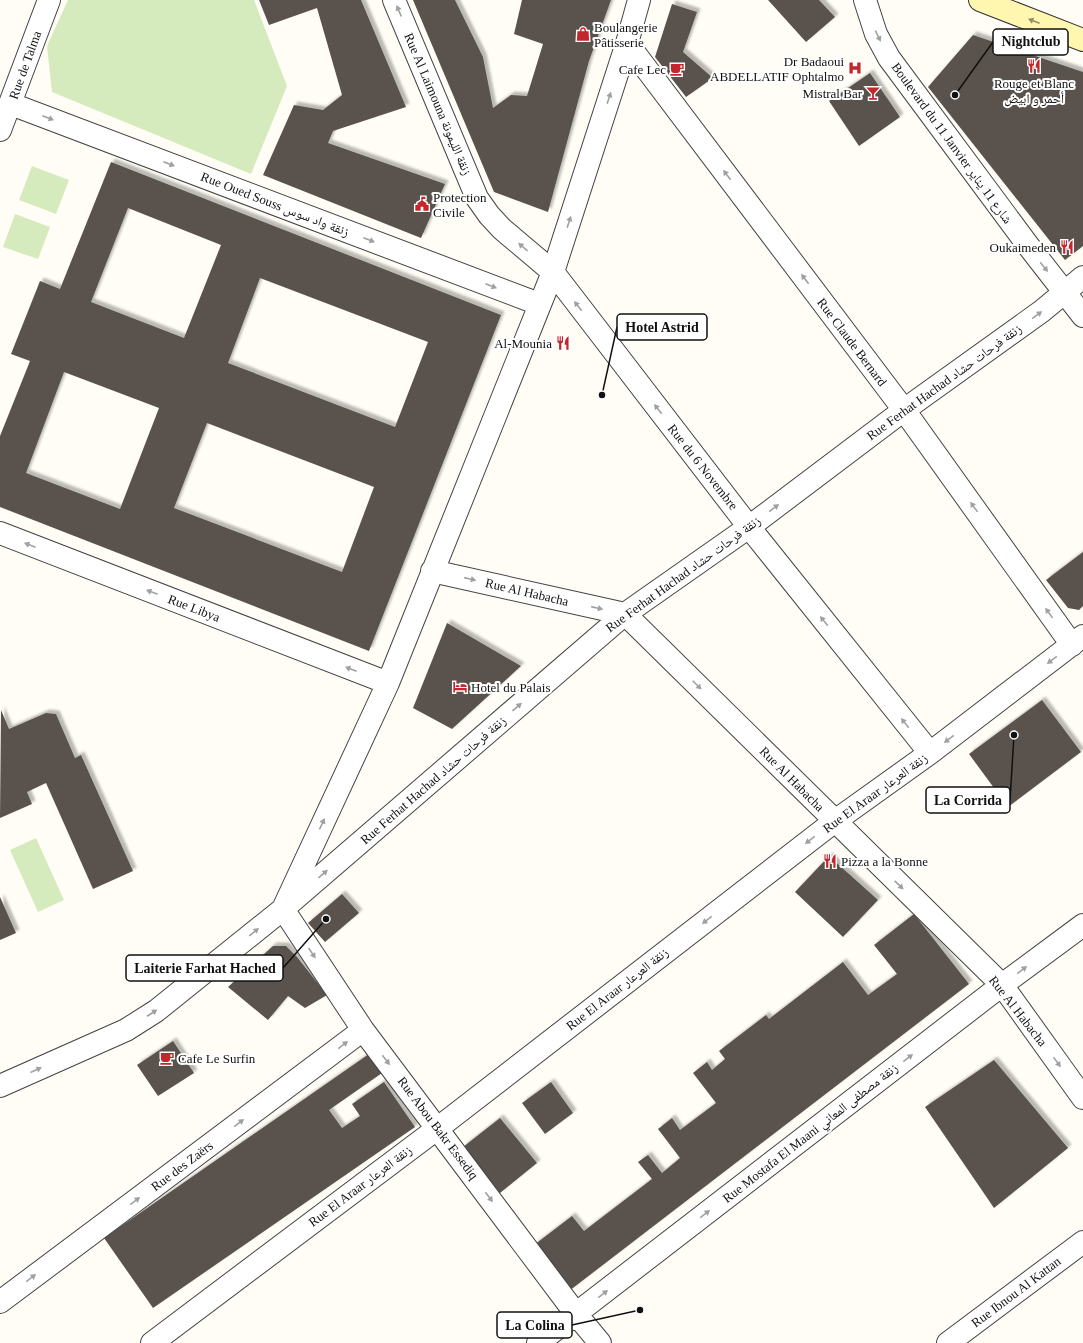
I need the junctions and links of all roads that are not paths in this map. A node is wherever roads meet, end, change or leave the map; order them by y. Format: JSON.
{"nodes":[{"id":1,"x":49,"y":0,"type":"edge"},
{"id":2,"x":394,"y":0,"type":"edge"},
{"id":3,"x":639,"y":0,"type":"edge"},
{"id":4,"x":865,"y":0,"type":"edge"},
{"id":5,"x":980,"y":0,"type":"edge"},
{"id":6,"x":1012,"y":6,"type":"edge"},
{"id":7,"x":1083,"y":40,"type":"edge"},
{"id":8,"x":627,"y":43,"type":"junction"},
{"id":9,"x":11,"y":104,"type":"junction"},
{"id":10,"x":0,"y":130,"type":"edge"},
{"id":11,"x":553,"y":272,"type":"junction"},
{"id":12,"x":1083,"y":277,"type":"edge"},
{"id":13,"x":1065,"y":292,"type":"junction"},
{"id":14,"x":539,"y":304,"type":"junction"},
{"id":15,"x":1083,"y":316,"type":"edge"},
{"id":16,"x":904,"y":410,"type":"junction"},
{"id":17,"x":749,"y":527,"type":"junction"},
{"id":18,"x":0,"y":533,"type":"edge"},
{"id":19,"x":432,"y":571,"type":"junction"},
{"id":20,"x":625,"y":614,"type":"junction"},
{"id":21,"x":1078,"y":641,"type":"edge"},
{"id":22,"x":388,"y":683,"type":"junction"},
{"id":23,"x":930,"y":753,"type":"junction"},
{"id":24,"x":835,"y":821,"type":"junction"},
{"id":25,"x":283,"y":909,"type":"junction"},
{"id":26,"x":1083,"y":925,"type":"edge"},
{"id":27,"x":1002,"y":985,"type":"junction"},
{"id":28,"x":363,"y":1030,"type":"junction"},
{"id":29,"x":0,"y":1086,"type":"edge"},
{"id":30,"x":1083,"y":1098,"type":"edge"},
{"id":31,"x":438,"y":1128,"type":"junction"},
{"id":32,"x":1083,"y":1242,"type":"edge"},
{"id":33,"x":0,"y":1302,"type":"edge"},
{"id":34,"x":576,"y":1314,"type":"junction"},
{"id":35,"x":152,"y":1343,"type":"edge"},
{"id":36,"x":538,"y":1343,"type":"edge"},
{"id":37,"x":600,"y":1343,"type":"edge"},
{"id":38,"x":948,"y":1343,"type":"edge"}],
"edges":[{"from":1,"to":9,"type":"street","name":"Rue de Talma"},
{"from":11,"to":2,"type":"street","name":"Rue Al Laimouna زنقة الليمونة","one_way":true},
{"from":3,"to":8,"type":"street"},
{"from":4,"to":13,"type":"street","name":"Boulevard du 11 Janvier شارع 11 يناير","one_way":true},
{"from":5,"to":6,"type":"main road"},
{"from":7,"to":6,"type":"main road","one_way":true},
{"from":11,"to":8,"type":"street","one_way":true},
{"from":16,"to":8,"type":"street","name":"Rue Claude Bernard","one_way":true},
{"from":9,"to":10,"type":"street","name":"Rue de Talma"},
{"from":9,"to":14,"type":"street","name":"Rue Oued Souss زنقة واد سوس","one_way":true},
{"from":11,"to":14,"type":"street"},
{"from":17,"to":11,"type":"street","name":"Rue du 6 Novembre","one_way":true},
{"from":12,"to":13,"type":"street","name":"Rue Ferhat Hachad زنقة فرحات حشاد"},
{"from":13,"to":15,"type":"street","name":"Boulevard du 11 Janvier شارع 11 يناير"},
{"from":16,"to":13,"type":"street","name":"Rue Ferhat Hachad زنقة فرحات حشاد","one_way":true},
{"from":14,"to":19,"type":"street"},
{"from":17,"to":16,"type":"street","name":"Rue Ferhat Hachad زنقة فرحات حشاد","one_way":true},
{"from":21,"to":16,"type":"street","name":"Rue Claude Bernard","one_way":true},
{"from":17,"to":20,"type":"street","name":"Rue Ferhat Hachad زنقة فرحات حشاد"},
{"from":23,"to":17,"type":"street","name":"Rue du 6 Novembre","one_way":true},
{"from":22,"to":18,"type":"street","name":"Rue Libya","one_way":true},
{"from":19,"to":20,"type":"street","name":"Rue Al Habacha","one_way":true},
{"from":19,"to":22,"type":"street"},
{"from":20,"to":24,"type":"street","name":"Rue Al Habacha","one_way":true},
{"from":25,"to":20,"type":"street","name":"Rue Ferhat Hachad زنقة فرحات حشاد","one_way":true},
{"from":21,"to":23,"type":"street","name":"Rue El Araar زنقة العرعار","one_way":true},
{"from":25,"to":22,"type":"street","one_way":true},
{"from":23,"to":24,"type":"street","name":"Rue El Araar زنقة العرعار"},
{"from":24,"to":27,"type":"street","name":"Rue Al Habacha","one_way":true},
{"from":24,"to":31,"type":"street","name":"Rue El Araar زنقة العرعار","one_way":true},
{"from":25,"to":28,"type":"street","name":"Rue Abou Bakr Essediq","one_way":true},
{"from":29,"to":25,"type":"street","name":"Rue Ferhat Hachad زنقة فرحات حشاد","one_way":true},
{"from":27,"to":26,"type":"street","name":"Rue Mostafa El Maani زنقة مصطفى المعاني","one_way":true},
{"from":27,"to":30,"type":"street","name":"Rue Al Habacha","one_way":true},
{"from":34,"to":27,"type":"street","name":"Rue Mostafa El Maani زنقة مصطفى المعاني","one_way":true},
{"from":28,"to":31,"type":"street","name":"Rue Abou Bakr Essediq","one_way":true},
{"from":33,"to":28,"type":"street","name":"Rue des Zaërs","one_way":true},
{"from":31,"to":34,"type":"street","name":"Rue Abou Bakr Essediq","one_way":true},
{"from":31,"to":35,"type":"street","name":"Rue El Araar زنقة العرعار"},
{"from":32,"to":38,"type":"street","name":"Rue Ibnou Al Kattan"},
{"from":34,"to":36,"type":"street","name":"Rue Mostafa El Maani زنقة مصطفى المعاني"},
{"from":34,"to":37,"type":"street","name":"Rue Abou Bakr Essediq"}]}
